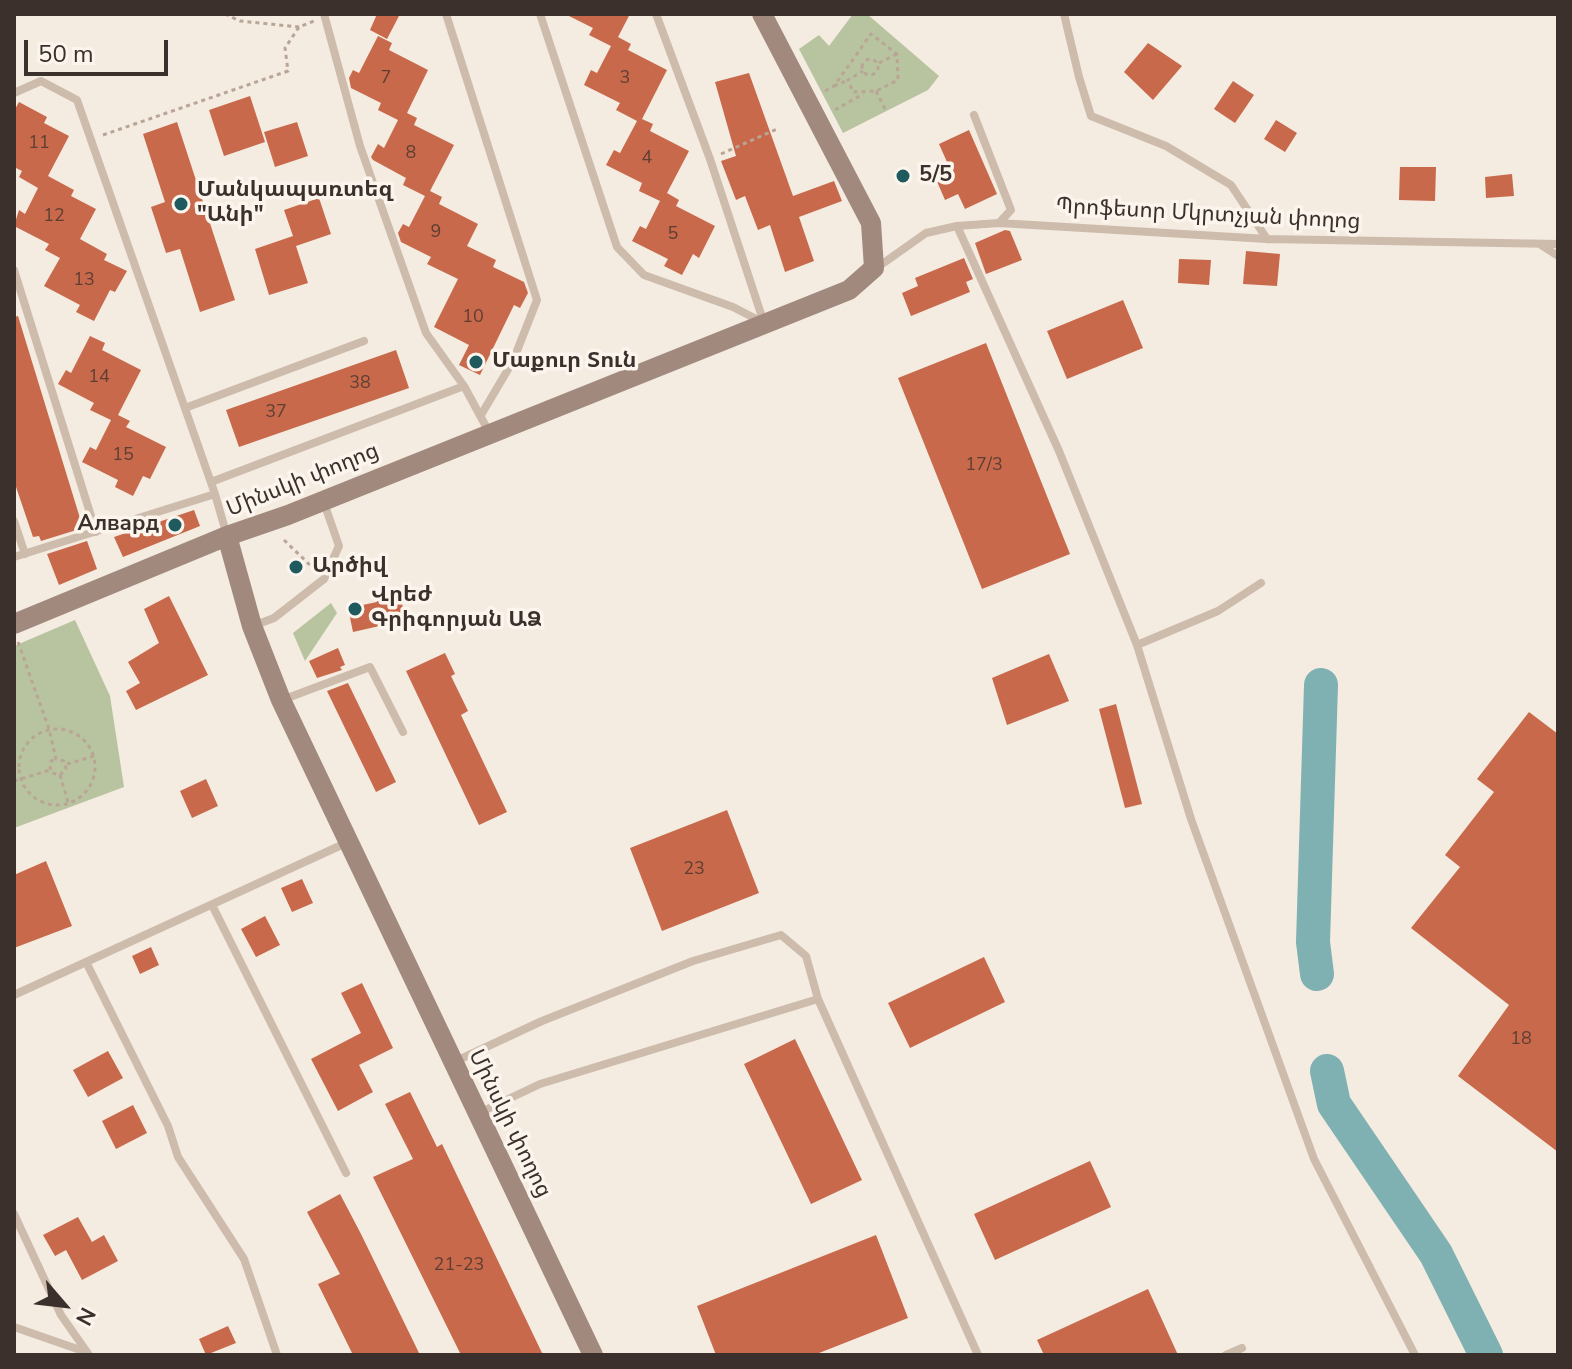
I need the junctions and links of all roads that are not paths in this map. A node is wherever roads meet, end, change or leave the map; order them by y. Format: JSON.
{"nodes":[{"id":1,"x":446,"y":14,"type":"edge"},
{"id":2,"x":540,"y":14,"type":"edge"},
{"id":3,"x":656,"y":14,"type":"edge"},
{"id":4,"x":762,"y":14,"type":"edge"},
{"id":5,"x":1064,"y":14,"type":"edge"},
{"id":6,"x":324,"y":15,"type":"edge"},
{"id":7,"x":14,"y":93,"type":"edge"},
{"id":8,"x":974,"y":115,"type":"dead end"},
{"id":9,"x":999,"y":223,"type":"junction"},
{"id":10,"x":957,"y":226,"type":"junction"},
{"id":11,"x":1267,"y":239,"type":"junction"},
{"id":12,"x":1540,"y":244,"type":"junction"},
{"id":13,"x":1558,"y":244,"type":"edge"},
{"id":14,"x":1558,"y":256,"type":"edge"},
{"id":15,"x":14,"y":270,"type":"edge"},
{"id":16,"x":870,"y":272,"type":"junction"},
{"id":17,"x":764,"y":324,"type":"junction"},
{"id":18,"x":364,"y":341,"type":"dead end"},
{"id":19,"x":464,"y":386,"type":"junction"},
{"id":20,"x":185,"y":408,"type":"junction"},
{"id":21,"x":485,"y":423,"type":"junction"},
{"id":22,"x":211,"y":482,"type":"junction"},
{"id":23,"x":215,"y":494,"type":"junction"},
{"id":24,"x":323,"y":500,"type":"junction"},
{"id":25,"x":14,"y":521,"type":"edge"},
{"id":26,"x":96,"y":532,"type":"junction"},
{"id":27,"x":227,"y":536,"type":"junction"},
{"id":28,"x":25,"y":554,"type":"junction"},
{"id":29,"x":14,"y":557,"type":"edge"},
{"id":30,"x":1261,"y":583,"type":"dead end"},
{"id":31,"x":14,"y":624,"type":"edge"},
{"id":32,"x":252,"y":626,"type":"junction"},
{"id":33,"x":1137,"y":645,"type":"junction"},
{"id":34,"x":281,"y":700,"type":"junction"},
{"id":35,"x":403,"y":732,"type":"dead end"},
{"id":36,"x":347,"y":843,"type":"junction"},
{"id":37,"x":212,"y":905,"type":"junction"},
{"id":38,"x":86,"y":962,"type":"junction"},
{"id":39,"x":14,"y":995,"type":"edge"},
{"id":40,"x":818,"y":999,"type":"junction"},
{"id":41,"x":453,"y":1062,"type":"junction"},
{"id":42,"x":479,"y":1113,"type":"junction"},
{"id":43,"x":346,"y":1173,"type":"dead end"},
{"id":44,"x":14,"y":1214,"type":"edge"},
{"id":45,"x":14,"y":1327,"type":"edge"},
{"id":46,"x":1242,"y":1348,"type":"dead end"},
{"id":47,"x":88,"y":1354,"type":"edge"},
{"id":48,"x":277,"y":1355,"type":"edge"},
{"id":49,"x":593,"y":1355,"type":"edge"},
{"id":50,"x":978,"y":1355,"type":"edge"},
{"id":51,"x":1226,"y":1355,"type":"edge"},
{"id":52,"x":1415,"y":1355,"type":"edge"}],
"edges":[{"from":1,"to":21,"type":"lane"},
{"from":2,"to":17,"type":"lane"},
{"from":3,"to":17,"type":"lane"},
{"from":4,"to":16,"type":"main road"},
{"from":5,"to":11,"type":"lane"},
{"from":6,"to":19,"type":"lane"},
{"from":7,"to":20,"type":"lane"},
{"from":8,"to":9,"type":"lane"},
{"from":9,"to":10,"type":"lane","name":"Պրոֆեսոր Մկրտչյան փողոց"},
{"from":9,"to":11,"type":"lane","name":"Պրոֆեսոր Մկրտչյան փողոց"},
{"from":10,"to":16,"type":"lane","name":"Պրոֆեսոր Մկրտչյան փողոց"},
{"from":10,"to":33,"type":"lane"},
{"from":11,"to":12,"type":"lane","name":"Պրոֆեսոր Մկրտչյան փողոց"},
{"from":12,"to":13,"type":"lane","name":"Պրոֆեսոր Մկրտչյան փողոց"},
{"from":12,"to":14,"type":"lane"},
{"from":15,"to":26,"type":"lane"},
{"from":16,"to":17,"type":"main road","name":"Մինսկի փողոց"},
{"from":17,"to":21,"type":"main road","name":"Մինսկի փողոց"},
{"from":18,"to":20,"type":"lane"},
{"from":19,"to":21,"type":"lane"},
{"from":19,"to":22,"type":"lane"},
{"from":20,"to":22,"type":"lane"},
{"from":21,"to":24,"type":"main road","name":"Մինսկի փողոց"},
{"from":22,"to":23,"type":"lane"},
{"from":23,"to":26,"type":"lane"},
{"from":23,"to":27,"type":"lane"},
{"from":24,"to":27,"type":"main road","name":"Մինսկի փողոց"},
{"from":24,"to":32,"type":"lane"},
{"from":25,"to":28,"type":"lane"},
{"from":26,"to":28,"type":"lane"},
{"from":27,"to":31,"type":"main road"},
{"from":27,"to":32,"type":"main road","name":"Մինսկի փողոց"},
{"from":28,"to":29,"type":"lane"},
{"from":30,"to":33,"type":"lane"},
{"from":32,"to":34,"type":"main road","name":"Մինսկի փողոց"},
{"from":33,"to":52,"type":"lane"},
{"from":34,"to":35,"type":"lane"},
{"from":34,"to":36,"type":"main road","name":"Մինսկի փողոց"},
{"from":36,"to":37,"type":"lane"},
{"from":36,"to":41,"type":"main road","name":"Մինսկի փողոց"},
{"from":37,"to":38,"type":"lane"},
{"from":37,"to":43,"type":"lane"},
{"from":38,"to":39,"type":"lane"},
{"from":38,"to":48,"type":"lane"},
{"from":40,"to":41,"type":"lane"},
{"from":40,"to":42,"type":"lane"},
{"from":40,"to":50,"type":"lane"},
{"from":41,"to":42,"type":"main road","name":"Մինսկի փողոց"},
{"from":42,"to":49,"type":"main road","name":"Մինսկի փողոց"},
{"from":44,"to":47,"type":"lane"},
{"from":45,"to":47,"type":"lane"},
{"from":46,"to":51,"type":"lane"}]}
